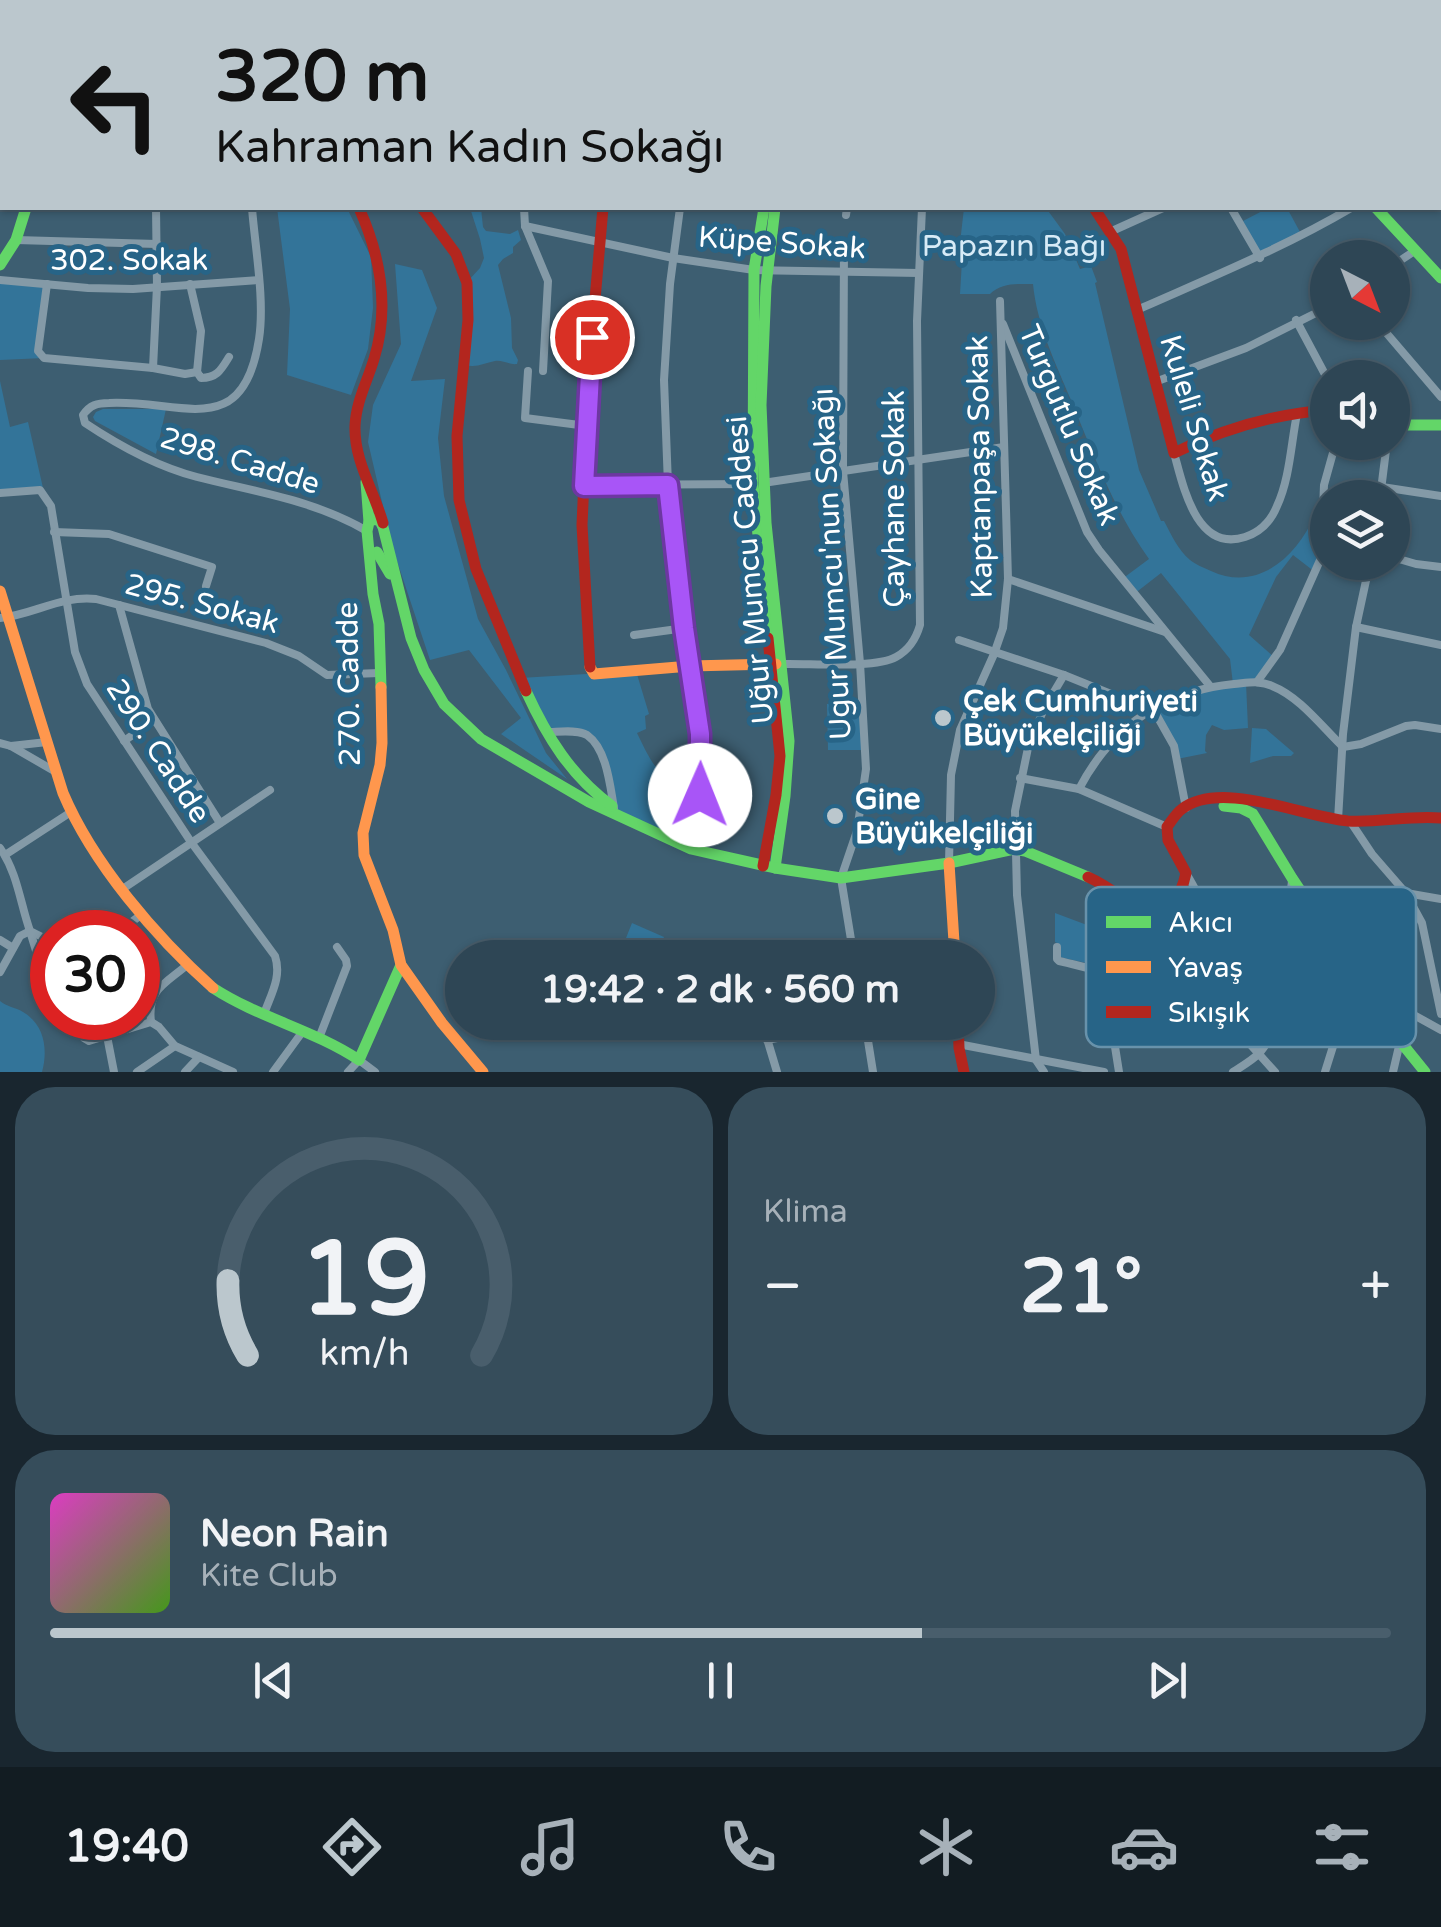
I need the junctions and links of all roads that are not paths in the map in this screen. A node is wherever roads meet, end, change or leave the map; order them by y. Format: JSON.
{"nodes":[{"id":1,"x":25,"y":210,"type":"edge"},
{"id":2,"x":156,"y":210,"type":"edge"},
{"id":3,"x":252,"y":210,"type":"edge"},
{"id":4,"x":360,"y":210,"type":"edge"},
{"id":5,"x":423,"y":210,"type":"edge"},
{"id":6,"x":524,"y":210,"type":"edge"},
{"id":7,"x":603,"y":210,"type":"edge"},
{"id":8,"x":680,"y":210,"type":"edge"},
{"id":9,"x":764,"y":210,"type":"edge"},
{"id":10,"x":774,"y":210,"type":"edge"},
{"id":11,"x":922,"y":210,"type":"edge"},
{"id":12,"x":1096,"y":210,"type":"edge"},
{"id":13,"x":1159,"y":210,"type":"edge"},
{"id":14,"x":1232,"y":210,"type":"edge"},
{"id":15,"x":1348,"y":210,"type":"edge"},
{"id":16,"x":1378,"y":210,"type":"edge"},
{"id":17,"x":525,"y":226,"type":"junction"},
{"id":18,"x":1112,"y":231,"type":"junction"},
{"id":19,"x":16,"y":240,"type":"junction"},
{"id":20,"x":157,"y":244,"type":"junction"},
{"id":21,"x":600,"y":244,"type":"junction"},
{"id":22,"x":844,"y":244,"type":"dead end"},
{"id":23,"x":1416,"y":250,"type":"junction"},
{"id":24,"x":1410,"y":254,"type":"edge"},
{"id":25,"x":1260,"y":257,"type":"junction"},
{"id":26,"x":673,"y":258,"type":"junction"},
{"id":27,"x":2,"y":259,"type":"edge"},
{"id":28,"x":760,"y":270,"type":"junction"},
{"id":29,"x":843,"y":272,"type":"junction"},
{"id":30,"x":918,"y":272,"type":"junction"},
{"id":31,"x":1441,"y":278,"type":"edge"},
{"id":32,"x":0,"y":280,"type":"edge"},
{"id":33,"x":258,"y":280,"type":"junction"},
{"id":34,"x":46,"y":284,"type":"junction"},
{"id":35,"x":190,"y":284,"type":"junction"},
{"id":36,"x":157,"y":286,"type":"junction"},
{"id":37,"x":1000,"y":301,"type":"dead end"},
{"id":38,"x":1137,"y":310,"type":"junction"},
{"id":39,"x":1310,"y":315,"type":"edge"},
{"id":40,"x":1001,"y":320,"type":"junction"},
{"id":41,"x":1297,"y":322,"type":"junction"},
{"id":42,"x":1392,"y":340,"type":"edge"},
{"id":43,"x":229,"y":358,"type":"dead end"},
{"id":44,"x":1317,"y":360,"type":"edge"},
{"id":45,"x":152,"y":368,"type":"junction"},
{"id":46,"x":528,"y":370,"type":"dead end"},
{"id":47,"x":543,"y":371,"type":"dead end"},
{"id":48,"x":197,"y":372,"type":"junction"},
{"id":49,"x":1155,"y":382,"type":"junction"},
{"id":50,"x":1033,"y":394,"type":"junction"},
{"id":51,"x":1003,"y":396,"type":"junction"},
{"id":52,"x":1441,"y":397,"type":"edge"},
{"id":53,"x":1310,"y":412,"type":"edge"},
{"id":54,"x":1296,"y":414,"type":"junction"},
{"id":55,"x":1410,"y":425,"type":"edge"},
{"id":56,"x":1441,"y":425,"type":"edge"},
{"id":57,"x":587,"y":426,"type":"junction"},
{"id":58,"x":1004,"y":448,"type":"junction"},
{"id":59,"x":1174,"y":453,"type":"junction"},
{"id":60,"x":919,"y":460,"type":"junction"},
{"id":61,"x":1331,"y":460,"type":"edge"},
{"id":62,"x":843,"y":471,"type":"junction"},
{"id":63,"x":366,"y":478,"type":"junction"},
{"id":64,"x":758,"y":483,"type":"junction"},
{"id":65,"x":668,"y":485,"type":"junction"},
{"id":66,"x":584,"y":486,"type":"junction"},
{"id":67,"x":0,"y":493,"type":"edge"},
{"id":68,"x":1410,"y":494,"type":"edge"},
{"id":69,"x":1441,"y":496,"type":"edge"},
{"id":70,"x":54,"y":532,"type":"junction"},
{"id":71,"x":375,"y":542,"type":"junction"},
{"id":72,"x":1410,"y":562,"type":"edge"},
{"id":73,"x":1441,"y":567,"type":"edge"},
{"id":74,"x":1008,"y":579,"type":"junction"},
{"id":75,"x":1366,"y":580,"type":"edge"},
{"id":76,"x":206,"y":586,"type":"dead end"},
{"id":77,"x":0,"y":592,"type":"edge"},
{"id":78,"x":65,"y":600,"type":"junction"},
{"id":79,"x":120,"y":605,"type":"junction"},
{"id":80,"x":4,"y":618,"type":"edge"},
{"id":81,"x":1356,"y":627,"type":"junction"},
{"id":82,"x":684,"y":628,"type":"junction"},
{"id":83,"x":1165,"y":632,"type":"junction"},
{"id":84,"x":634,"y":635,"type":"dead end"},
{"id":85,"x":959,"y":640,"type":"dead end"},
{"id":86,"x":1441,"y":645,"type":"edge"},
{"id":87,"x":994,"y":654,"type":"junction"},
{"id":88,"x":860,"y":663,"type":"junction"},
{"id":89,"x":777,"y":664,"type":"junction"},
{"id":90,"x":690,"y":666,"type":"junction"},
{"id":91,"x":379,"y":673,"type":"junction"},
{"id":92,"x":1064,"y":675,"type":"junction"},
{"id":93,"x":1257,"y":682,"type":"junction"},
{"id":94,"x":1210,"y":686,"type":"junction"},
{"id":95,"x":1150,"y":708,"type":"junction"},
{"id":96,"x":154,"y":720,"type":"junction"},
{"id":97,"x":1441,"y":729,"type":"edge"},
{"id":98,"x":546,"y":732,"type":"junction"},
{"id":99,"x":124,"y":741,"type":"junction"},
{"id":100,"x":47,"y":742,"type":"junction"},
{"id":101,"x":0,"y":743,"type":"edge"},
{"id":102,"x":12,"y":746,"type":"junction"},
{"id":103,"x":1343,"y":748,"type":"junction"},
{"id":104,"x":56,"y":772,"type":"junction"},
{"id":105,"x":1020,"y":778,"type":"junction"},
{"id":106,"x":1079,"y":788,"type":"junction"},
{"id":107,"x":270,"y":790,"type":"dead end"},
{"id":108,"x":614,"y":808,"type":"junction"},
{"id":109,"x":1186,"y":808,"type":"junction"},
{"id":110,"x":1292,"y":809,"type":"junction"},
{"id":111,"x":71,"y":812,"type":"junction"},
{"id":112,"x":1441,"y":818,"type":"edge"},
{"id":113,"x":1344,"y":820,"type":"junction"},
{"id":114,"x":220,"y":822,"type":"junction"},
{"id":115,"x":640,"y":825,"type":"junction"},
{"id":116,"x":1260,"y":825,"type":"junction"},
{"id":117,"x":1167,"y":827,"type":"junction"},
{"id":118,"x":191,"y":842,"type":"junction"},
{"id":119,"x":691,"y":848,"type":"junction"},
{"id":120,"x":1014,"y":849,"type":"junction"},
{"id":121,"x":2,"y":852,"type":"edge"},
{"id":122,"x":949,"y":863,"type":"junction"},
{"id":123,"x":769,"y":867,"type":"junction"},
{"id":124,"x":1186,"y":873,"type":"junction"},
{"id":125,"x":841,"y":878,"type":"junction"},
{"id":126,"x":1292,"y":878,"type":"junction"},
{"id":127,"x":1108,"y":887,"type":"edge"},
{"id":128,"x":1183,"y":887,"type":"edge"},
{"id":129,"x":1194,"y":887,"type":"edge"},
{"id":130,"x":1291,"y":887,"type":"edge"},
{"id":131,"x":1298,"y":887,"type":"edge"},
{"id":132,"x":1401,"y":887,"type":"edge"},
{"id":133,"x":121,"y":890,"type":"junction"},
{"id":134,"x":1416,"y":894,"type":"edge"},
{"id":135,"x":1441,"y":899,"type":"edge"},
{"id":136,"x":137,"y":910,"type":"edge"},
{"id":137,"x":1416,"y":912,"type":"edge"},
{"id":138,"x":30,"y":931,"type":"joint"},
{"id":139,"x":160,"y":936,"type":"edge"},
{"id":140,"x":0,"y":940,"type":"edge"},
{"id":141,"x":851,"y":940,"type":"edge"},
{"id":142,"x":954,"y":940,"type":"edge"},
{"id":143,"x":337,"y":947,"type":"dead end"},
{"id":144,"x":13,"y":948,"type":"junction"},
{"id":145,"x":1057,"y":948,"type":"dead end"},
{"id":146,"x":187,"y":965,"type":"junction"},
{"id":147,"x":401,"y":965,"type":"junction"},
{"id":148,"x":1086,"y":968,"type":"edge"},
{"id":149,"x":0,"y":972,"type":"edge"},
{"id":150,"x":160,"y":987,"type":"edge"},
{"id":151,"x":264,"y":1014,"type":"junction"},
{"id":152,"x":1441,"y":1014,"type":"edge"},
{"id":153,"x":1416,"y":1016,"type":"edge"},
{"id":154,"x":160,"y":1027,"type":"edge"},
{"id":155,"x":1441,"y":1030,"type":"edge"},
{"id":156,"x":303,"y":1032,"type":"junction"},
{"id":157,"x":319,"y":1038,"type":"junction"},
{"id":158,"x":108,"y":1040,"type":"edge"},
{"id":159,"x":767,"y":1040,"type":"edge"},
{"id":160,"x":868,"y":1040,"type":"edge"},
{"id":161,"x":958,"y":1040,"type":"edge"},
{"id":162,"x":958,"y":1044,"type":"junction"},
{"id":163,"x":176,"y":1046,"type":"junction"},
{"id":164,"x":1115,"y":1047,"type":"edge"},
{"id":165,"x":1250,"y":1047,"type":"edge"},
{"id":166,"x":1265,"y":1047,"type":"edge"},
{"id":167,"x":1334,"y":1047,"type":"edge"},
{"id":168,"x":1399,"y":1047,"type":"edge"},
{"id":169,"x":1405,"y":1047,"type":"edge"},
{"id":170,"x":1258,"y":1056,"type":"junction"},
{"id":171,"x":199,"y":1057,"type":"junction"},
{"id":172,"x":359,"y":1060,"type":"junction"},
{"id":173,"x":1036,"y":1060,"type":"junction"},
{"id":174,"x":114,"y":1072,"type":"edge"},
{"id":175,"x":137,"y":1072,"type":"edge"},
{"id":176,"x":185,"y":1072,"type":"edge"},
{"id":177,"x":233,"y":1072,"type":"edge"},
{"id":178,"x":273,"y":1072,"type":"edge"},
{"id":179,"x":348,"y":1072,"type":"edge"},
{"id":180,"x":374,"y":1072,"type":"edge"},
{"id":181,"x":484,"y":1072,"type":"edge"},
{"id":182,"x":777,"y":1072,"type":"edge"},
{"id":183,"x":873,"y":1072,"type":"edge"},
{"id":184,"x":964,"y":1072,"type":"edge"},
{"id":185,"x":1044,"y":1072,"type":"edge"},
{"id":186,"x":1104,"y":1072,"type":"edge"},
{"id":187,"x":1119,"y":1072,"type":"edge"},
{"id":188,"x":1233,"y":1072,"type":"edge"},
{"id":189,"x":1274,"y":1072,"type":"edge"},
{"id":190,"x":1326,"y":1072,"type":"edge"},
{"id":191,"x":1394,"y":1072,"type":"edge"},
{"id":192,"x":1425,"y":1072,"type":"edge"}],
"edges":[{"from":1,"to":19,"type":"street"},
{"from":2,"to":20,"type":"street"},
{"from":3,"to":33,"type":"street"},
{"from":4,"to":63,"type":"street"},
{"from":5,"to":98,"type":"street"},
{"from":6,"to":17,"type":"street"},
{"from":7,"to":21,"type":"street"},
{"from":8,"to":26,"type":"street"},
{"from":9,"to":28,"type":"street","name":"Uğur Mumcu Caddesi"},
{"from":10,"to":28,"type":"street","name":"Uğur Mumcu Caddesi"},
{"from":11,"to":30,"type":"street","name":"Çayhane Sokak"},
{"from":12,"to":18,"type":"street","name":"Kuleli Sokak"},
{"from":13,"to":18,"type":"street"},
{"from":14,"to":25,"type":"street"},
{"from":15,"to":25,"type":"street"},
{"from":16,"to":23,"type":"street"},
{"from":17,"to":21,"type":"street","name":"Küpe Sokak"},
{"from":17,"to":47,"type":"street"},
{"from":18,"to":38,"type":"street","name":"Kuleli Sokak"},
{"from":19,"to":20,"type":"street"},
{"from":19,"to":27,"type":"street"},
{"from":20,"to":36,"type":"street"},
{"from":21,"to":26,"type":"street","name":"Küpe Sokak"},
{"from":21,"to":57,"type":"street"},
{"from":22,"to":29,"type":"street","name":"Ugur Mumcu'nun Sokağı"},
{"from":23,"to":24,"type":"street"},
{"from":23,"to":31,"type":"street"},
{"from":25,"to":38,"type":"street"},
{"from":26,"to":28,"type":"street","name":"Küpe Sokak"},
{"from":26,"to":65,"type":"street"},
{"from":28,"to":29,"type":"street","name":"Küpe Sokak"},
{"from":28,"to":64,"type":"street","name":"Uğur Mumcu Caddesi"},
{"from":29,"to":30,"type":"street","name":"Küpe Sokak"},
{"from":29,"to":62,"type":"street","name":"Ugur Mumcu'nun Sokağı"},
{"from":30,"to":60,"type":"street","name":"Çayhane Sokak"},
{"from":32,"to":34,"type":"street","name":"302. Sokak"},
{"from":33,"to":35,"type":"street","name":"302. Sokak"},
{"from":33,"to":71,"type":"street","name":"298. Cadde"},
{"from":34,"to":36,"type":"street","name":"302. Sokak"},
{"from":34,"to":45,"type":"street"},
{"from":35,"to":36,"type":"street","name":"302. Sokak"},
{"from":35,"to":48,"type":"street"},
{"from":36,"to":45,"type":"street"},
{"from":37,"to":40,"type":"street","name":"Kaptanpaşa Sokak"},
{"from":38,"to":49,"type":"street","name":"Kuleli Sokak"},
{"from":39,"to":41,"type":"street"},
{"from":40,"to":50,"type":"street","name":"Turgutlu Sokak"},
{"from":40,"to":51,"type":"street","name":"Kaptanpaşa Sokak"},
{"from":41,"to":44,"type":"street"},
{"from":41,"to":49,"type":"street"},
{"from":42,"to":52,"type":"street"},
{"from":43,"to":48,"type":"street"},
{"from":45,"to":48,"type":"street"},
{"from":46,"to":57,"type":"street"},
{"from":49,"to":59,"type":"street","name":"Kuleli Sokak"},
{"from":50,"to":51,"type":"street"},
{"from":50,"to":83,"type":"street","name":"Turgutlu Sokak"},
{"from":51,"to":58,"type":"street","name":"Kaptanpaşa Sokak"},
{"from":53,"to":54,"type":"street"},
{"from":54,"to":59,"type":"street"},
{"from":54,"to":59,"type":"street","name":"Kuleli Sokak"},
{"from":55,"to":56,"type":"street"},
{"from":57,"to":66,"type":"street"},
{"from":58,"to":60,"type":"street"},
{"from":58,"to":74,"type":"street","name":"Kaptanpaşa Sokak"},
{"from":60,"to":62,"type":"street"},
{"from":60,"to":88,"type":"street","name":"Çayhane Sokak"},
{"from":61,"to":93,"type":"street"},
{"from":62,"to":64,"type":"street"},
{"from":62,"to":88,"type":"street","name":"Ugur Mumcu'nun Sokağı"},
{"from":63,"to":71,"type":"street"},
{"from":63,"to":71,"type":"street"},
{"from":64,"to":65,"type":"street"},
{"from":64,"to":89,"type":"street","name":"Uğur Mumcu Caddesi"},
{"from":65,"to":66,"type":"street"},
{"from":65,"to":82,"type":"street"},
{"from":66,"to":90,"type":"street","name":"Çayhane Sokak"},
{"from":67,"to":70,"type":"street","name":"290. Cadde"},
{"from":68,"to":69,"type":"street"},
{"from":70,"to":76,"type":"street"},
{"from":70,"to":78,"type":"street","name":"290. Cadde"},
{"from":71,"to":91,"type":"street","name":"270. Cadde"},
{"from":71,"to":115,"type":"street"},
{"from":72,"to":73,"type":"street"},
{"from":74,"to":83,"type":"street"},
{"from":74,"to":87,"type":"street","name":"Kaptanpaşa Sokak"},
{"from":75,"to":81,"type":"street"},
{"from":77,"to":80,"type":"street"},
{"from":78,"to":79,"type":"street","name":"295. Sokak"},
{"from":78,"to":80,"type":"street","name":"295. Sokak"},
{"from":78,"to":99,"type":"street","name":"290. Cadde"},
{"from":79,"to":91,"type":"street","name":"295. Sokak"},
{"from":79,"to":96,"type":"street"},
{"from":80,"to":100,"type":"street"},
{"from":81,"to":86,"type":"street"},
{"from":81,"to":103,"type":"street"},
{"from":82,"to":84,"type":"street"},
{"from":82,"to":90,"type":"street"},
{"from":83,"to":94,"type":"street","name":"Turgutlu Sokak"},
{"from":85,"to":87,"type":"street"},
{"from":87,"to":92,"type":"street"},
{"from":87,"to":122,"type":"street","name":"Kaptanpaşa Sokak"},
{"from":88,"to":89,"type":"street","name":"Çayhane Sokak"},
{"from":88,"to":125,"type":"street","name":"Ugur Mumcu'nun Sokağı"},
{"from":89,"to":90,"type":"street","name":"Çayhane Sokak"},
{"from":89,"to":123,"type":"street","name":"Uğur Mumcu Caddesi"},
{"from":90,"to":119,"type":"street"},
{"from":91,"to":147,"type":"street","name":"270. Cadde"},
{"from":92,"to":95,"type":"street"},
{"from":92,"to":105,"type":"street"},
{"from":93,"to":94,"type":"street"},
{"from":93,"to":103,"type":"street"},
{"from":94,"to":95,"type":"street"},
{"from":95,"to":106,"type":"street"},
{"from":95,"to":109,"type":"street"},
{"from":96,"to":99,"type":"street"},
{"from":96,"to":114,"type":"street"},
{"from":97,"to":103,"type":"street"},
{"from":98,"to":108,"type":"street"},
{"from":98,"to":108,"type":"street"},
{"from":99,"to":118,"type":"street","name":"290. Cadde"},
{"from":100,"to":102,"type":"street"},
{"from":100,"to":104,"type":"street"},
{"from":101,"to":102,"type":"street"},
{"from":102,"to":104,"type":"street"},
{"from":103,"to":113,"type":"street"},
{"from":104,"to":111,"type":"street"},
{"from":105,"to":106,"type":"street"},
{"from":105,"to":120,"type":"street"},
{"from":106,"to":117,"type":"street"},
{"from":107,"to":114,"type":"street"},
{"from":108,"to":115,"type":"street"},
{"from":109,"to":110,"type":"street"},
{"from":109,"to":116,"type":"street"},
{"from":109,"to":117,"type":"street"},
{"from":110,"to":113,"type":"street"},
{"from":110,"to":116,"type":"street"},
{"from":111,"to":121,"type":"street"},
{"from":111,"to":133,"type":"street"},
{"from":112,"to":113,"type":"street"},
{"from":113,"to":132,"type":"street"},
{"from":114,"to":118,"type":"street"},
{"from":115,"to":119,"type":"street"},
{"from":116,"to":126,"type":"street"},
{"from":117,"to":124,"type":"street"},
{"from":118,"to":133,"type":"street"},
{"from":118,"to":151,"type":"street","name":"290. Cadde"},
{"from":119,"to":123,"type":"street"},
{"from":120,"to":122,"type":"street"},
{"from":120,"to":127,"type":"street"},
{"from":120,"to":173,"type":"street"},
{"from":121,"to":138,"type":"street"},
{"from":122,"to":125,"type":"street"},
{"from":122,"to":142,"type":"street"},
{"from":123,"to":125,"type":"street"},
{"from":124,"to":128,"type":"street"},
{"from":124,"to":129,"type":"street"},
{"from":125,"to":141,"type":"street"},
{"from":126,"to":130,"type":"street"},
{"from":126,"to":131,"type":"street"},
{"from":133,"to":136,"type":"street"},
{"from":134,"to":135,"type":"street"},
{"from":137,"to":152,"type":"street"},
{"from":138,"to":144,"type":"street"},
{"from":139,"to":146,"type":"street"},
{"from":140,"to":144,"type":"street"},
{"from":143,"to":157,"type":"street"},
{"from":144,"to":149,"type":"street"},
{"from":145,"to":148,"type":"street"},
{"from":146,"to":150,"type":"street"},
{"from":146,"to":151,"type":"street"},
{"from":147,"to":172,"type":"street"},
{"from":147,"to":181,"type":"street","name":"270. Cadde"},
{"from":151,"to":156,"type":"street"},
{"from":153,"to":155,"type":"street"},
{"from":154,"to":163,"type":"street"},
{"from":156,"to":157,"type":"street"},
{"from":156,"to":178,"type":"street"},
{"from":157,"to":172,"type":"street"},
{"from":158,"to":174,"type":"street"},
{"from":159,"to":182,"type":"street"},
{"from":160,"to":183,"type":"street"},
{"from":161,"to":162,"type":"street"},
{"from":162,"to":173,"type":"street"},
{"from":162,"to":184,"type":"street"},
{"from":163,"to":171,"type":"street"},
{"from":163,"to":175,"type":"street"},
{"from":164,"to":187,"type":"street"},
{"from":165,"to":170,"type":"street"},
{"from":166,"to":170,"type":"street"},
{"from":167,"to":190,"type":"street"},
{"from":168,"to":191,"type":"street"},
{"from":169,"to":192,"type":"street"},
{"from":170,"to":188,"type":"street"},
{"from":170,"to":189,"type":"street"},
{"from":171,"to":176,"type":"street"},
{"from":171,"to":177,"type":"street"},
{"from":172,"to":179,"type":"street"},
{"from":172,"to":180,"type":"street"},
{"from":173,"to":185,"type":"street"},
{"from":173,"to":186,"type":"street"}]}
